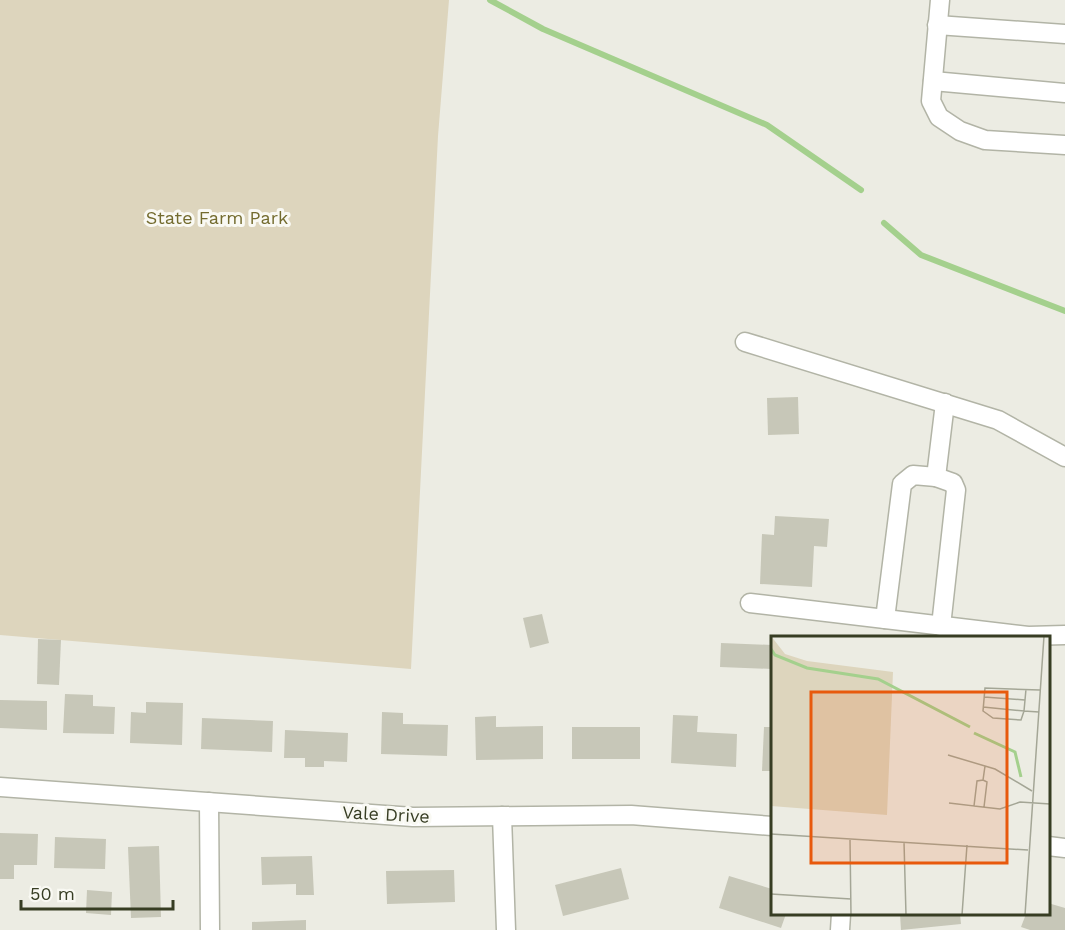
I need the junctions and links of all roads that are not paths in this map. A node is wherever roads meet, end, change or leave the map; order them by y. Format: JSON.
{"nodes":[{"id":1,"x":940,"y":0,"type":"edge"},
{"id":2,"x":937,"y":25,"type":"junction"},
{"id":3,"x":1065,"y":34,"type":"edge"},
{"id":4,"x":933,"y":81,"type":"junction"},
{"id":5,"x":1065,"y":93,"type":"edge"},
{"id":6,"x":1065,"y":145,"type":"edge"},
{"id":7,"x":745,"y":342,"type":"dead end"},
{"id":8,"x":945,"y":403,"type":"junction"},
{"id":9,"x":1065,"y":457,"type":"edge"},
{"id":10,"x":936,"y":477,"type":"junction"},
{"id":11,"x":750,"y":603,"type":"dead end"},
{"id":12,"x":885,"y":619,"type":"junction"},
{"id":13,"x":941,"y":626,"type":"junction"},
{"id":14,"x":1065,"y":635,"type":"edge"},
{"id":15,"x":0,"y":787,"type":"edge"},
{"id":16,"x":209,"y":802,"type":"junction"},
{"id":17,"x":502,"y":816,"type":"junction"},
{"id":18,"x":771,"y":826,"type":"edge"},
{"id":19,"x":1050,"y":846,"type":"edge"},
{"id":20,"x":1065,"y":848,"type":"edge"},
{"id":21,"x":841,"y":915,"type":"edge"},
{"id":22,"x":210,"y":930,"type":"edge"},
{"id":23,"x":506,"y":930,"type":"edge"},
{"id":24,"x":840,"y":930,"type":"edge"}],
"edges":[{"from":1,"to":2,"type":"street"},
{"from":2,"to":3,"type":"street"},
{"from":2,"to":4,"type":"street"},
{"from":4,"to":5,"type":"street"},
{"from":4,"to":6,"type":"street"},
{"from":7,"to":8,"type":"street"},
{"from":8,"to":9,"type":"street"},
{"from":8,"to":10,"type":"street"},
{"from":10,"to":12,"type":"street"},
{"from":10,"to":13,"type":"street"},
{"from":11,"to":12,"type":"street"},
{"from":12,"to":13,"type":"street"},
{"from":13,"to":14,"type":"street"},
{"from":15,"to":16,"type":"street","name":"Vale Drive"},
{"from":16,"to":17,"type":"street","name":"Vale Drive"},
{"from":16,"to":22,"type":"street"},
{"from":17,"to":18,"type":"street","name":"Vale Drive"},
{"from":17,"to":23,"type":"street"},
{"from":19,"to":20,"type":"street"},
{"from":21,"to":24,"type":"street"}]}
